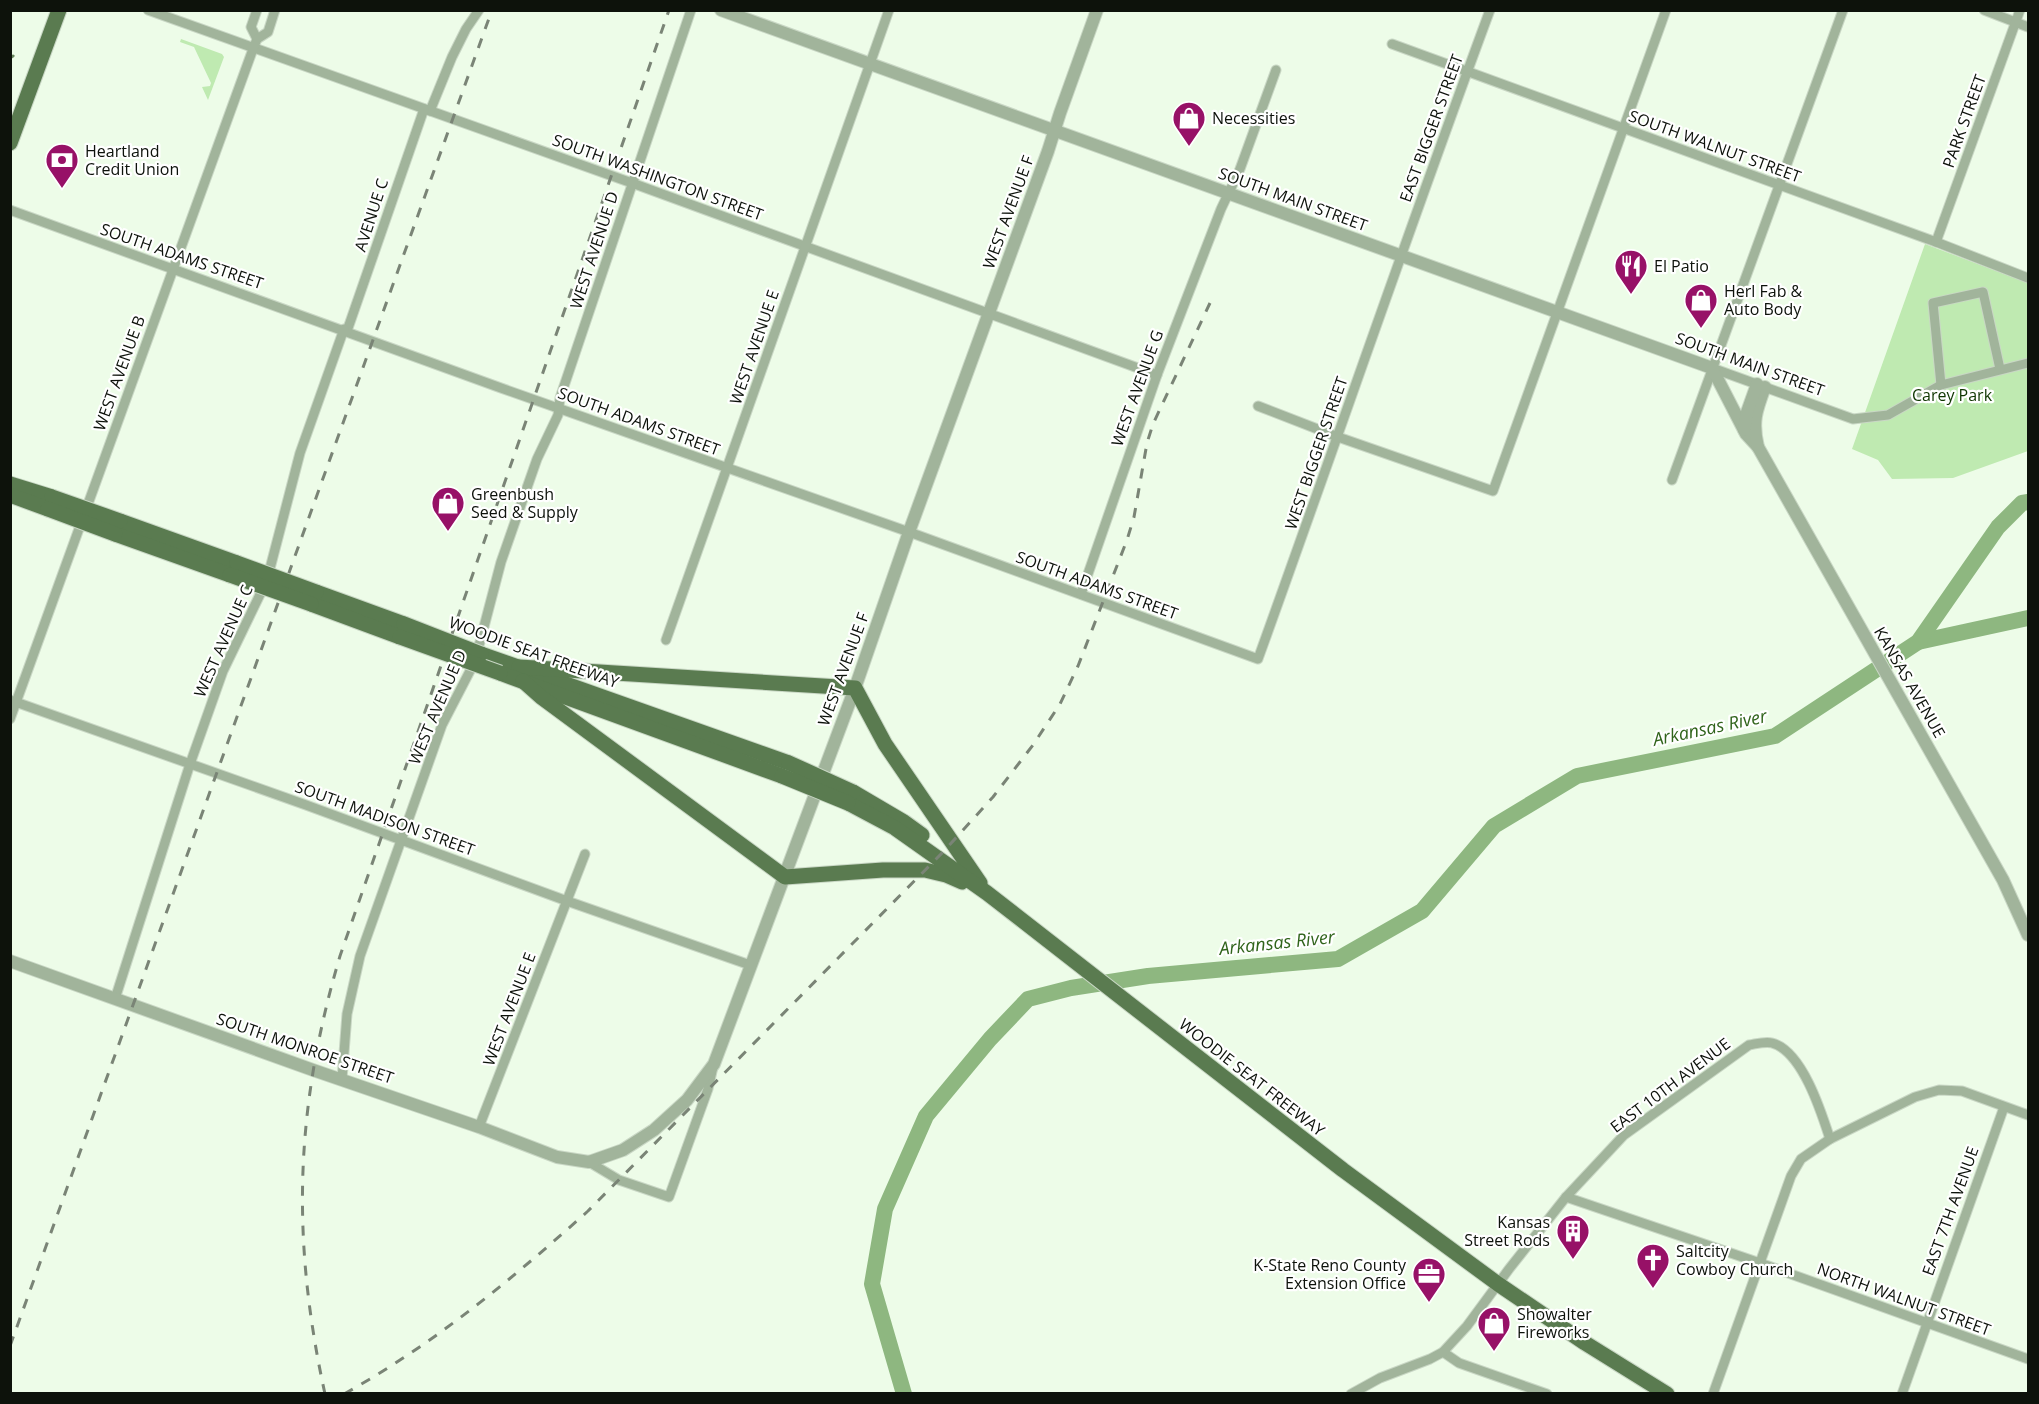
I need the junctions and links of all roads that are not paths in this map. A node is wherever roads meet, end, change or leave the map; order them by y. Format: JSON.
{"nodes":[{"id":1,"x":59,"y":10,"type":"edge"},
{"id":2,"x":148,"y":10,"type":"edge"},
{"id":3,"x":257,"y":10,"type":"edge"},
{"id":4,"x":276,"y":10,"type":"edge"},
{"id":5,"x":478,"y":10,"type":"edge"},
{"id":6,"x":691,"y":10,"type":"edge"},
{"id":7,"x":721,"y":10,"type":"edge"},
{"id":8,"x":889,"y":10,"type":"edge"},
{"id":9,"x":1097,"y":10,"type":"edge"},
{"id":10,"x":1490,"y":10,"type":"edge"},
{"id":11,"x":1666,"y":10,"type":"edge"},
{"id":12,"x":1843,"y":10,"type":"edge"},
{"id":13,"x":1984,"y":10,"type":"edge"},
{"id":14,"x":2020,"y":10,"type":"edge"},
{"id":15,"x":2015,"y":23,"type":"junction"},
{"id":16,"x":2028,"y":27,"type":"edge"},
{"id":17,"x":256,"y":39,"type":"junction"},
{"id":18,"x":1392,"y":44,"type":"dead end"},
{"id":19,"x":253,"y":48,"type":"junction"},
{"id":20,"x":869,"y":64,"type":"junction"},
{"id":21,"x":1276,"y":70,"type":"dead end"},
{"id":22,"x":1467,"y":72,"type":"junction"},
{"id":23,"x":427,"y":110,"type":"junction"},
{"id":24,"x":1054,"y":130,"type":"junction"},
{"id":25,"x":1623,"y":130,"type":"junction"},
{"id":26,"x":10,"y":143,"type":"edge"},
{"id":27,"x":632,"y":183,"type":"junction"},
{"id":28,"x":1780,"y":185,"type":"junction"},
{"id":29,"x":1228,"y":193,"type":"junction"},
{"id":30,"x":10,"y":210,"type":"edge"},
{"id":31,"x":1936,"y":242,"type":"junction"},
{"id":32,"x":805,"y":247,"type":"junction"},
{"id":33,"x":1401,"y":256,"type":"junction"},
{"id":34,"x":173,"y":269,"type":"junction"},
{"id":35,"x":2028,"y":278,"type":"edge"},
{"id":36,"x":1557,"y":312,"type":"junction"},
{"id":37,"x":988,"y":314,"type":"junction"},
{"id":38,"x":345,"y":330,"type":"junction"},
{"id":39,"x":2028,"y":363,"type":"edge"},
{"id":40,"x":1712,"y":368,"type":"junction"},
{"id":41,"x":2000,"y":369,"type":"junction"},
{"id":42,"x":1157,"y":375,"type":"junction"},
{"id":43,"x":1941,"y":385,"type":"junction"},
{"id":44,"x":1761,"y":386,"type":"junction"},
{"id":45,"x":1258,"y":406,"type":"dead end"},
{"id":46,"x":559,"y":408,"type":"junction"},
{"id":47,"x":1744,"y":430,"type":"junction"},
{"id":48,"x":1338,"y":437,"type":"junction"},
{"id":49,"x":1758,"y":447,"type":"junction"},
{"id":50,"x":727,"y":469,"type":"junction"},
{"id":51,"x":10,"y":474,"type":"edge"},
{"id":52,"x":1672,"y":480,"type":"dead end"},
{"id":53,"x":10,"y":484,"type":"edge"},
{"id":54,"x":10,"y":495,"type":"edge"},
{"id":55,"x":47,"y":502,"type":"junction"},
{"id":56,"x":10,"y":504,"type":"edge"},
{"id":57,"x":909,"y":532,"type":"junction"},
{"id":58,"x":1081,"y":594,"type":"junction"},
{"id":59,"x":666,"y":640,"type":"dead end"},
{"id":60,"x":1258,"y":659,"type":"joint"},
{"id":61,"x":521,"y":674,"type":"junction"},
{"id":62,"x":855,"y":688,"type":"junction"},
{"id":63,"x":13,"y":701,"type":"edge"},
{"id":64,"x":10,"y":719,"type":"edge"},
{"id":65,"x":190,"y":764,"type":"junction"},
{"id":66,"x":400,"y":839,"type":"junction"},
{"id":67,"x":585,"y":854,"type":"dead end"},
{"id":68,"x":785,"y":878,"type":"junction"},
{"id":69,"x":987,"y":893,"type":"junction"},
{"id":70,"x":567,"y":901,"type":"junction"},
{"id":71,"x":2028,"y":935,"type":"edge"},
{"id":72,"x":10,"y":961,"type":"edge"},
{"id":73,"x":750,"y":965,"type":"junction"},
{"id":74,"x":114,"y":999,"type":"junction"},
{"id":75,"x":714,"y":1064,"type":"junction"},
{"id":76,"x":342,"y":1079,"type":"junction"},
{"id":77,"x":2004,"y":1107,"type":"junction"},
{"id":78,"x":2028,"y":1115,"type":"edge"},
{"id":79,"x":479,"y":1127,"type":"junction"},
{"id":80,"x":1830,"y":1139,"type":"junction"},
{"id":81,"x":589,"y":1162,"type":"junction"},
{"id":82,"x":1566,"y":1197,"type":"junction"},
{"id":83,"x":1760,"y":1263,"type":"junction"},
{"id":84,"x":1498,"y":1284,"type":"junction"},
{"id":85,"x":1926,"y":1323,"type":"junction"},
{"id":86,"x":1443,"y":1352,"type":"junction"},
{"id":87,"x":2028,"y":1359,"type":"edge"},
{"id":88,"x":1351,"y":1394,"type":"edge"},
{"id":89,"x":1547,"y":1394,"type":"edge"},
{"id":90,"x":1667,"y":1394,"type":"edge"},
{"id":91,"x":1713,"y":1394,"type":"edge"},
{"id":92,"x":1902,"y":1394,"type":"edge"}],
"edges":[{"from":1,"to":26,"type":"main road"},
{"from":2,"to":19,"type":"street","name":"SOUTH WASHINGTON STREET"},
{"from":3,"to":17,"type":"street","name":"WEST AVENUE B"},
{"from":4,"to":17,"type":"street","name":"WEST AVENUE B"},
{"from":5,"to":23,"type":"street","name":"AVENUE C"},
{"from":6,"to":27,"type":"street","name":"WEST AVENUE D"},
{"from":7,"to":20,"type":"street","name":"SOUTH MAIN STREET"},
{"from":8,"to":20,"type":"street","name":"WEST AVENUE E"},
{"from":9,"to":24,"type":"street","name":"WEST AVENUE F"},
{"from":10,"to":22,"type":"street","name":"EAST BIGGER STREET"},
{"from":11,"to":25,"type":"street"},
{"from":12,"to":28,"type":"street"},
{"from":13,"to":15,"type":"street"},
{"from":14,"to":15,"type":"street","name":"PARK STREET"},
{"from":15,"to":16,"type":"street"},
{"from":15,"to":31,"type":"street","name":"PARK STREET"},
{"from":17,"to":19,"type":"street","name":"WEST AVENUE B"},
{"from":18,"to":22,"type":"street","name":"SOUTH WALNUT STREET"},
{"from":19,"to":23,"type":"street","name":"SOUTH WASHINGTON STREET"},
{"from":19,"to":34,"type":"street","name":"WEST AVENUE B"},
{"from":20,"to":24,"type":"street","name":"SOUTH MAIN STREET"},
{"from":20,"to":32,"type":"street","name":"WEST AVENUE E"},
{"from":21,"to":29,"type":"street","name":"WEST AVENUE G"},
{"from":22,"to":25,"type":"street","name":"SOUTH WALNUT STREET"},
{"from":22,"to":33,"type":"street","name":"EAST BIGGER STREET"},
{"from":23,"to":27,"type":"street","name":"SOUTH WASHINGTON STREET"},
{"from":23,"to":38,"type":"street","name":"AVENUE C"},
{"from":24,"to":29,"type":"street","name":"SOUTH MAIN STREET"},
{"from":24,"to":37,"type":"street","name":"WEST AVENUE F"},
{"from":25,"to":28,"type":"street","name":"SOUTH WALNUT STREET"},
{"from":25,"to":36,"type":"street"},
{"from":27,"to":32,"type":"street","name":"SOUTH WASHINGTON STREET"},
{"from":27,"to":46,"type":"street","name":"WEST AVENUE D"},
{"from":28,"to":31,"type":"street","name":"SOUTH WALNUT STREET"},
{"from":28,"to":40,"type":"street"},
{"from":29,"to":33,"type":"street","name":"SOUTH MAIN STREET"},
{"from":29,"to":42,"type":"street","name":"WEST AVENUE G"},
{"from":30,"to":34,"type":"street","name":"SOUTH ADAMS STREET"},
{"from":31,"to":35,"type":"street","name":"SOUTH WALNUT STREET"},
{"from":32,"to":37,"type":"street","name":"SOUTH WASHINGTON STREET"},
{"from":32,"to":50,"type":"street","name":"WEST AVENUE E"},
{"from":33,"to":36,"type":"street","name":"SOUTH MAIN STREET"},
{"from":33,"to":48,"type":"street","name":"WEST BIGGER STREET"},
{"from":34,"to":38,"type":"street","name":"SOUTH ADAMS STREET"},
{"from":34,"to":63,"type":"street","name":"WEST AVENUE B"},
{"from":36,"to":40,"type":"street","name":"SOUTH MAIN STREET"},
{"from":36,"to":48,"type":"street"},
{"from":37,"to":42,"type":"street","name":"SOUTH WASHINGTON STREET"},
{"from":37,"to":57,"type":"street","name":"WEST AVENUE F"},
{"from":38,"to":46,"type":"street","name":"SOUTH ADAMS STREET"},
{"from":38,"to":65,"type":"street","name":"WEST AVENUE C"},
{"from":39,"to":41,"type":"street"},
{"from":40,"to":44,"type":"street","name":"SOUTH MAIN STREET"},
{"from":40,"to":47,"type":"street"},
{"from":40,"to":52,"type":"street"},
{"from":41,"to":43,"type":"street"},
{"from":41,"to":43,"type":"street"},
{"from":42,"to":58,"type":"street","name":"WEST AVENUE G"},
{"from":43,"to":44,"type":"street","name":"SOUTH MAIN STREET"},
{"from":44,"to":47,"type":"street"},
{"from":44,"to":49,"type":"street"},
{"from":45,"to":48,"type":"street"},
{"from":46,"to":50,"type":"street","name":"SOUTH ADAMS STREET"},
{"from":46,"to":66,"type":"street","name":"WEST AVENUE D"},
{"from":47,"to":49,"type":"street"},
{"from":48,"to":60,"type":"street","name":"WEST BIGGER STREET"},
{"from":49,"to":71,"type":"street","name":"KANSAS AVENUE"},
{"from":50,"to":57,"type":"street","name":"SOUTH ADAMS STREET"},
{"from":50,"to":59,"type":"street","name":"WEST AVENUE E"},
{"from":51,"to":55,"type":"main road"},
{"from":53,"to":55,"type":"main road"},
{"from":54,"to":55,"type":"main road"},
{"from":55,"to":56,"type":"main road"},
{"from":55,"to":61,"type":"main road","name":"WOODIE SEAT FREEWAY","bridge":true},
{"from":57,"to":58,"type":"street","name":"SOUTH ADAMS STREET"},
{"from":57,"to":62,"type":"street","name":"WEST AVENUE F"},
{"from":58,"to":60,"type":"street","name":"SOUTH ADAMS STREET"},
{"from":61,"to":62,"type":"main road"},
{"from":61,"to":68,"type":"main road"},
{"from":61,"to":69,"type":"main road","name":"WOODIE SEAT FREEWAY","bridge":true},
{"from":62,"to":68,"type":"street","name":"WEST AVENUE F"},
{"from":62,"to":69,"type":"main road"},
{"from":63,"to":64,"type":"street","name":"WEST AVENUE B"},
{"from":63,"to":65,"type":"street","name":"SOUTH MADISON STREET"},
{"from":65,"to":66,"type":"street","name":"SOUTH MADISON STREET"},
{"from":65,"to":74,"type":"street","name":"WEST AVENUE C"},
{"from":66,"to":70,"type":"street","name":"SOUTH MADISON STREET"},
{"from":66,"to":76,"type":"street","name":"WEST AVENUE D"},
{"from":67,"to":70,"type":"street","name":"WEST AVENUE E"},
{"from":68,"to":69,"type":"main road"},
{"from":68,"to":73,"type":"street","name":"WEST AVENUE F"},
{"from":69,"to":84,"type":"main road","name":"WOODIE SEAT FREEWAY"},
{"from":70,"to":73,"type":"street","name":"SOUTH MADISON STREET"},
{"from":70,"to":79,"type":"street","name":"WEST AVENUE E"},
{"from":72,"to":74,"type":"street","name":"SOUTH MONROE STREET"},
{"from":73,"to":75,"type":"street","name":"WEST AVENUE F"},
{"from":74,"to":76,"type":"street","name":"SOUTH MONROE STREET"},
{"from":75,"to":81,"type":"street","name":"WEST AVENUE F"},
{"from":75,"to":81,"type":"street"},
{"from":76,"to":79,"type":"street","name":"SOUTH MONROE STREET"},
{"from":77,"to":78,"type":"street"},
{"from":77,"to":80,"type":"street"},
{"from":77,"to":85,"type":"street","name":"EAST 7TH AVENUE"},
{"from":79,"to":81,"type":"street","name":"SOUTH MONROE STREET"},
{"from":80,"to":82,"type":"street","name":"EAST 10TH AVENUE"},
{"from":80,"to":83,"type":"street"},
{"from":82,"to":83,"type":"street","name":"NORTH WALNUT STREET"},
{"from":82,"to":84,"type":"street","name":"EAST 10TH AVENUE"},
{"from":83,"to":85,"type":"street","name":"NORTH WALNUT STREET"},
{"from":83,"to":91,"type":"street"},
{"from":84,"to":86,"type":"street","name":"EAST 10TH AVENUE"},
{"from":84,"to":90,"type":"main road","name":"WOODIE SEAT FREEWAY"},
{"from":85,"to":87,"type":"street","name":"NORTH WALNUT STREET"},
{"from":85,"to":92,"type":"street","name":"EAST 7TH AVENUE"},
{"from":86,"to":88,"type":"street"},
{"from":86,"to":89,"type":"street"}]}
